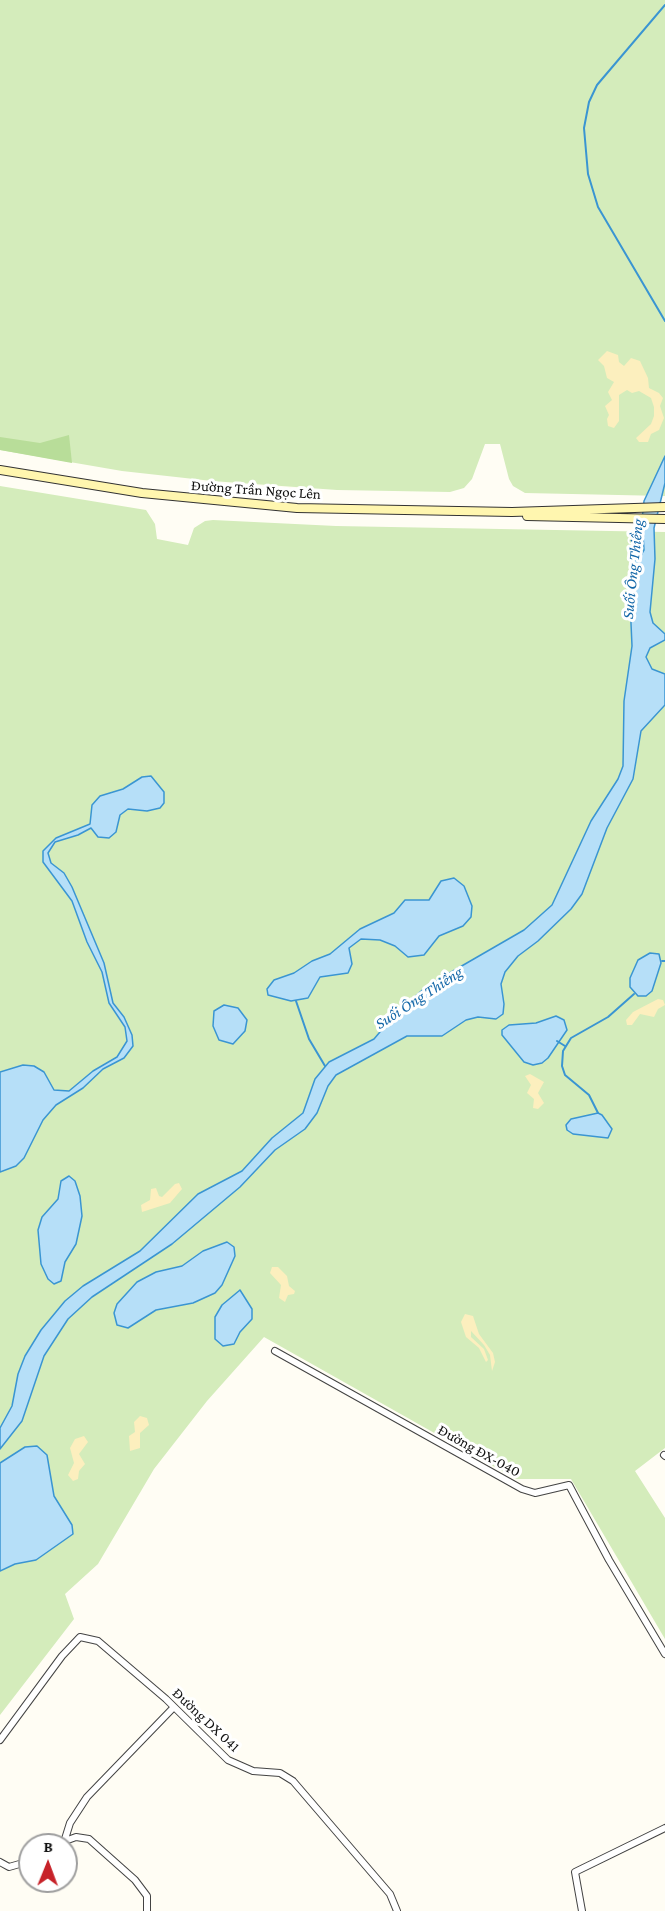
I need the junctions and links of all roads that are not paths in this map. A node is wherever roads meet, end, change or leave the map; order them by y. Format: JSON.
{"nodes":[{"id":1,"x":0,"y":470,"type":"edge"},
{"id":2,"x":662,"y":507,"type":"edge"},
{"id":3,"x":512,"y":512,"type":"junction"},
{"id":4,"x":662,"y":519,"type":"edge"},
{"id":5,"x":275,"y":1351,"type":"dead end"},
{"id":6,"x":665,"y":1654,"type":"edge"},
{"id":7,"x":174,"y":1707,"type":"junction"},
{"id":8,"x":0,"y":1740,"type":"edge"},
{"id":9,"x":665,"y":1828,"type":"edge"},
{"id":10,"x":67,"y":1833,"type":"edge"},
{"id":11,"x":78,"y":1836,"type":"edge"},
{"id":12,"x":0,"y":1863,"type":"edge"},
{"id":13,"x":18,"y":1864,"type":"edge"},
{"id":14,"x":147,"y":1911,"type":"edge"},
{"id":15,"x":397,"y":1911,"type":"edge"},
{"id":16,"x":582,"y":1911,"type":"edge"}],
"edges":[{"from":1,"to":3,"type":"street","name":"Đường Trần Ngọc Lên"},
{"from":2,"to":3,"type":"street","name":"Đường Trần Ngọc Lên"},
{"from":3,"to":4,"type":"street","name":"Đường Trần Ngọc Lên"},
{"from":5,"to":6,"type":"street","name":"Đường ĐX-040"},
{"from":7,"to":8,"type":"street","name":"Đường DX 041"},
{"from":7,"to":10,"type":"street"},
{"from":7,"to":15,"type":"street","name":"Đường DX 041"},
{"from":9,"to":16,"type":"street"},
{"from":11,"to":14,"type":"street"},
{"from":12,"to":13,"type":"street"}]}
